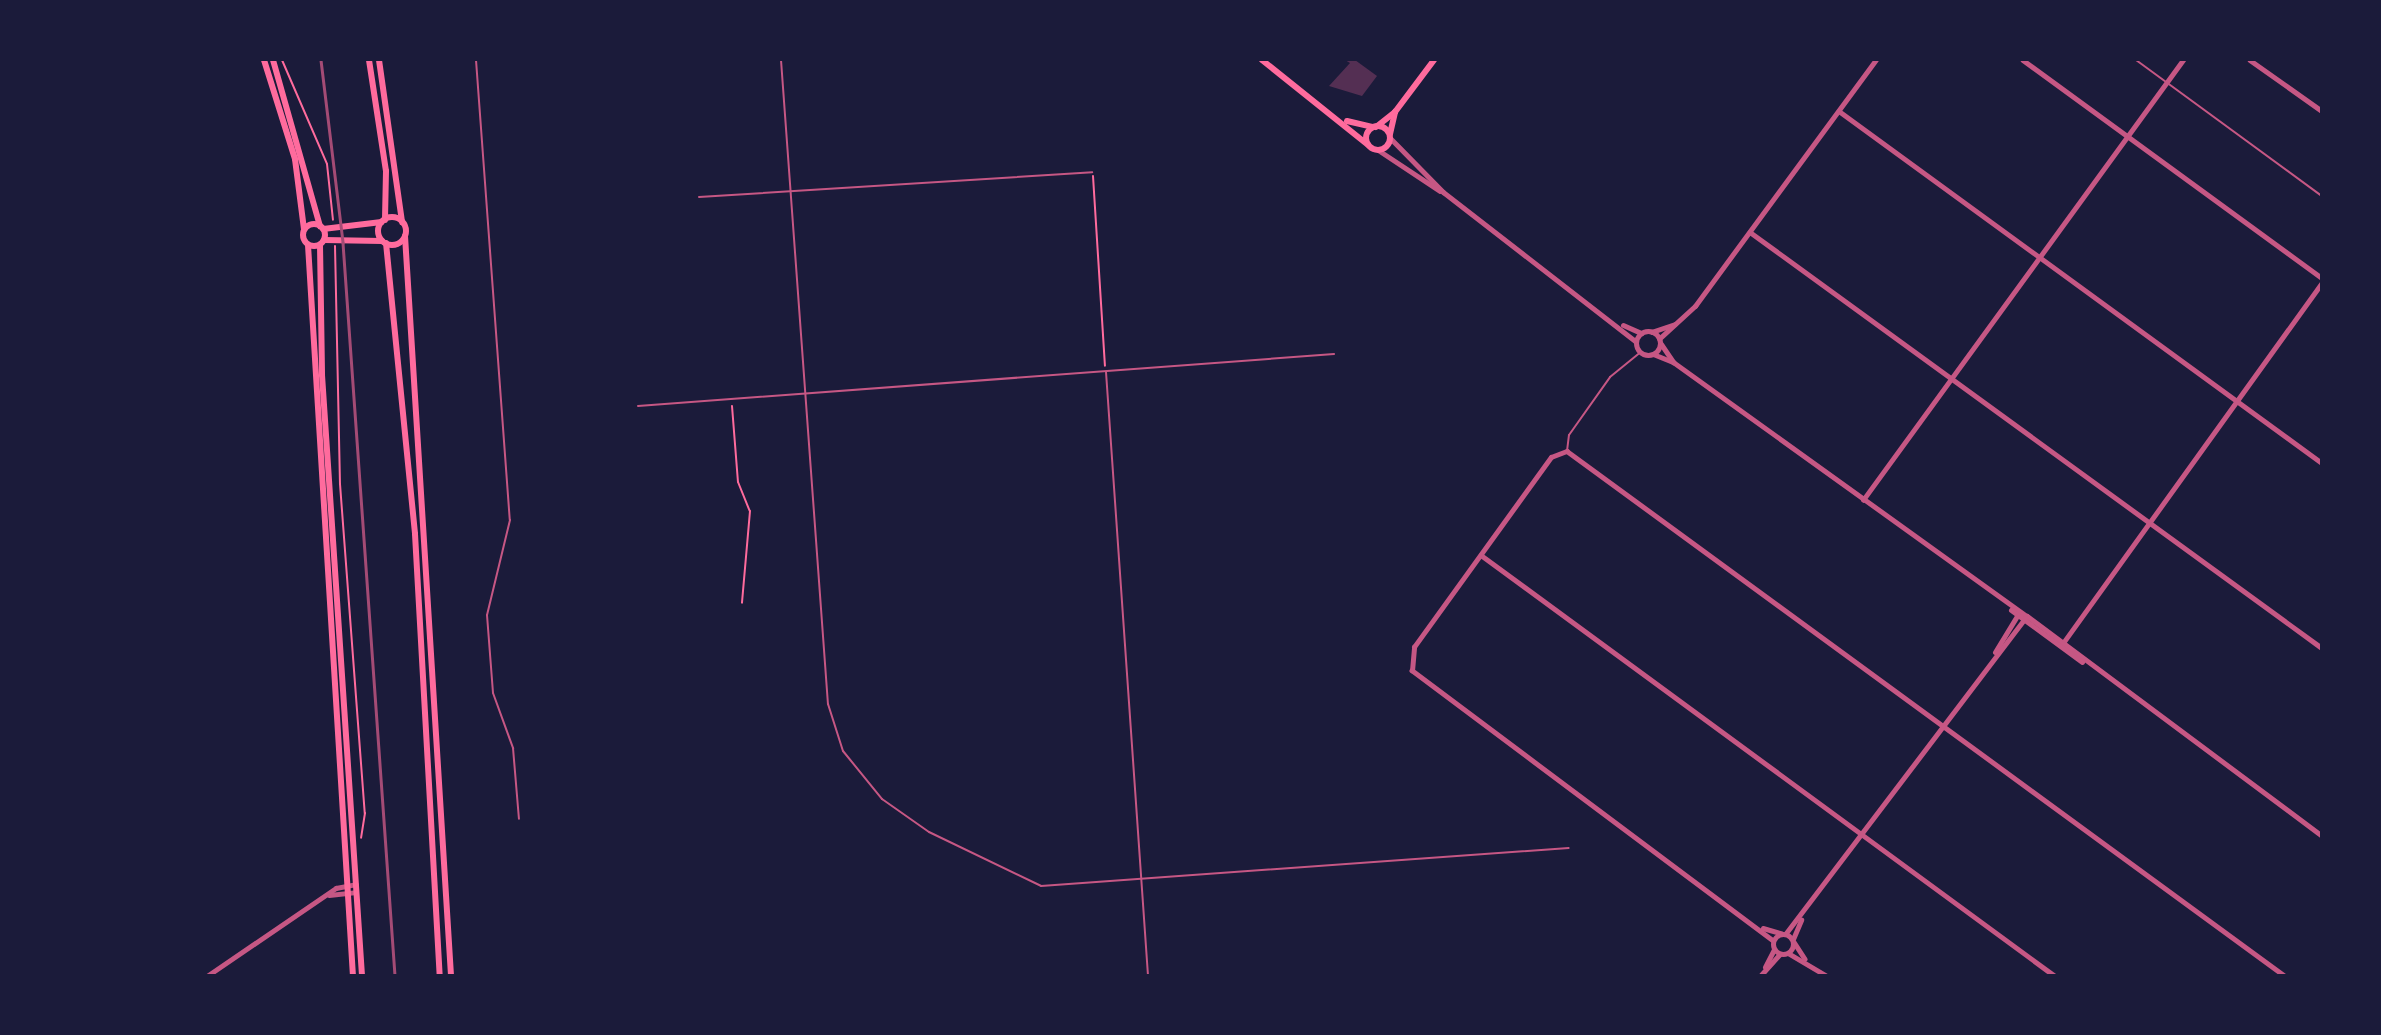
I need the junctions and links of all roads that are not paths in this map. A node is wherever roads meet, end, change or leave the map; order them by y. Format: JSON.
{"nodes":[{"id":1,"x":264,"y":60,"type":"edge"},
{"id":2,"x":273,"y":60,"type":"edge"},
{"id":3,"x":369,"y":60,"type":"edge"},
{"id":4,"x":379,"y":60,"type":"edge"},
{"id":5,"x":476,"y":60,"type":"edge"},
{"id":6,"x":781,"y":60,"type":"edge"},
{"id":7,"x":1262,"y":60,"type":"edge"},
{"id":8,"x":1434,"y":60,"type":"edge"},
{"id":9,"x":1876,"y":60,"type":"edge"},
{"id":10,"x":2023,"y":60,"type":"edge"},
{"id":11,"x":2136,"y":60,"type":"edge"},
{"id":12,"x":2183,"y":60,"type":"edge"},
{"id":13,"x":2250,"y":60,"type":"edge"},
{"id":14,"x":2167,"y":82,"type":"junction"},
{"id":15,"x":1839,"y":111,"type":"junction"},
{"id":16,"x":2322,"y":111,"type":"edge"},
{"id":17,"x":1395,"y":113,"type":"junction"},
{"id":18,"x":1345,"y":121,"type":"junction"},
{"id":19,"x":1375,"y":127,"type":"junction"},
{"id":20,"x":2128,"y":136,"type":"junction"},
{"id":21,"x":1389,"y":137,"type":"junction"},
{"id":22,"x":1368,"y":145,"type":"junction"},
{"id":23,"x":1378,"y":150,"type":"junction"},
{"id":24,"x":1093,"y":172,"type":"road end"},
{"id":25,"x":790,"y":191,"type":"junction"},
{"id":26,"x":1443,"y":192,"type":"junction"},
{"id":27,"x":2322,"y":196,"type":"edge"},
{"id":28,"x":699,"y":197,"type":"dead end"},
{"id":29,"x":383,"y":221,"type":"junction"},
{"id":30,"x":402,"y":222,"type":"junction"},
{"id":31,"x":321,"y":227,"type":"junction"},
{"id":32,"x":304,"y":229,"type":"junction"},
{"id":33,"x":1750,"y":232,"type":"junction"},
{"id":34,"x":405,"y":236,"type":"junction"},
{"id":35,"x":384,"y":242,"type":"junction"},
{"id":36,"x":322,"y":243,"type":"junction"},
{"id":37,"x":308,"y":245,"type":"junction"},
{"id":38,"x":2039,"y":257,"type":"junction"},
{"id":39,"x":2322,"y":280,"type":"edge"},
{"id":40,"x":1620,"y":324,"type":"junction"},
{"id":41,"x":1676,"y":324,"type":"junction"},
{"id":42,"x":1652,"y":332,"type":"junction"},
{"id":43,"x":1641,"y":333,"type":"junction"},
{"id":44,"x":1635,"y":341,"type":"junction"},
{"id":45,"x":1660,"y":341,"type":"junction"},
{"id":46,"x":1640,"y":353,"type":"junction"},
{"id":47,"x":1334,"y":354,"type":"dead end"},
{"id":48,"x":1653,"y":355,"type":"junction"},
{"id":49,"x":1673,"y":362,"type":"junction"},
{"id":50,"x":1105,"y":371,"type":"junction"},
{"id":51,"x":1951,"y":378,"type":"junction"},
{"id":52,"x":804,"y":395,"type":"junction"},
{"id":53,"x":2238,"y":403,"type":"junction"},
{"id":54,"x":638,"y":406,"type":"dead end"},
{"id":55,"x":1567,"y":451,"type":"junction"},
{"id":56,"x":2322,"y":463,"type":"edge"},
{"id":57,"x":1863,"y":501,"type":"junction"},
{"id":58,"x":2150,"y":523,"type":"junction"},
{"id":59,"x":1481,"y":555,"type":"junction"},
{"id":60,"x":2022,"y":616,"type":"junction"},
{"id":61,"x":2063,"y":643,"type":"junction"},
{"id":62,"x":2322,"y":648,"type":"edge"},
{"id":63,"x":2094,"y":669,"type":"junction"},
{"id":64,"x":1942,"y":725,"type":"junction"},
{"id":65,"x":519,"y":818,"type":"dead end"},
{"id":66,"x":1863,"y":835,"type":"junction"},
{"id":67,"x":2322,"y":836,"type":"edge"},
{"id":68,"x":1569,"y":848,"type":"dead end"},
{"id":69,"x":1142,"y":878,"type":"junction"},
{"id":70,"x":347,"y":884,"type":"junction"},
{"id":71,"x":356,"y":888,"type":"junction"},
{"id":72,"x":328,"y":895,"type":"junction"},
{"id":73,"x":348,"y":895,"type":"junction"},
{"id":74,"x":1802,"y":917,"type":"junction"},
{"id":75,"x":1763,"y":928,"type":"junction"},
{"id":76,"x":1784,"y":933,"type":"junction"},
{"id":77,"x":1773,"y":941,"type":"junction"},
{"id":78,"x":1793,"y":941,"type":"junction"},
{"id":79,"x":1774,"y":949,"type":"junction"},
{"id":80,"x":1784,"y":953,"type":"junction"},
{"id":81,"x":1805,"y":960,"type":"junction"},
{"id":82,"x":1762,"y":974,"type":"edge"},
{"id":83,"x":207,"y":975,"type":"edge"},
{"id":84,"x":353,"y":975,"type":"edge"},
{"id":85,"x":362,"y":975,"type":"edge"},
{"id":86,"x":440,"y":975,"type":"edge"},
{"id":87,"x":451,"y":975,"type":"edge"},
{"id":88,"x":1148,"y":975,"type":"edge"},
{"id":89,"x":1826,"y":975,"type":"edge"},
{"id":90,"x":2055,"y":975,"type":"edge"},
{"id":91,"x":2285,"y":975,"type":"edge"}],
"edges":[{"from":1,"to":32,"type":"main road"},
{"from":2,"to":31,"type":"main road"},
{"from":3,"to":29,"type":"main road"},
{"from":4,"to":30,"type":"main road"},
{"from":5,"to":65,"type":"lane"},
{"from":6,"to":25,"type":"lane"},
{"from":7,"to":18,"type":"main road"},
{"from":8,"to":17,"type":"main road"},
{"from":9,"to":15,"type":"street"},
{"from":10,"to":20,"type":"street"},
{"from":11,"to":14,"type":"lane"},
{"from":12,"to":14,"type":"street"},
{"from":13,"to":16,"type":"street"},
{"from":14,"to":20,"type":"street"},
{"from":14,"to":27,"type":"lane"},
{"from":15,"to":33,"type":"street"},
{"from":15,"to":38,"type":"street"},
{"from":17,"to":19,"type":"main road"},
{"from":17,"to":21,"type":"main road"},
{"from":18,"to":19,"type":"main road"},
{"from":18,"to":22,"type":"main road"},
{"from":19,"to":21,"type":"main road"},
{"from":19,"to":22,"type":"main road"},
{"from":20,"to":38,"type":"street"},
{"from":20,"to":39,"type":"street"},
{"from":21,"to":23,"type":"main road"},
{"from":21,"to":26,"type":"street"},
{"from":22,"to":23,"type":"main road"},
{"from":23,"to":26,"type":"street"},
{"from":24,"to":25,"type":"lane"},
{"from":25,"to":28,"type":"lane"},
{"from":25,"to":52,"type":"lane"},
{"from":26,"to":40,"type":"street"},
{"from":29,"to":30,"type":"main road"},
{"from":29,"to":31,"type":"main road"},
{"from":29,"to":35,"type":"main road"},
{"from":30,"to":34,"type":"main road"},
{"from":31,"to":32,"type":"main road"},
{"from":31,"to":36,"type":"main road"},
{"from":32,"to":37,"type":"main road"},
{"from":33,"to":41,"type":"street"},
{"from":33,"to":51,"type":"street"},
{"from":34,"to":35,"type":"main road"},
{"from":34,"to":87,"type":"main road"},
{"from":35,"to":36,"type":"main road"},
{"from":35,"to":86,"type":"main road"},
{"from":36,"to":37,"type":"main road"},
{"from":36,"to":71,"type":"main road"},
{"from":37,"to":70,"type":"main road"},
{"from":38,"to":51,"type":"street"},
{"from":38,"to":53,"type":"street"},
{"from":39,"to":53,"type":"street"},
{"from":40,"to":43,"type":"street"},
{"from":40,"to":44,"type":"street"},
{"from":41,"to":42,"type":"street"},
{"from":41,"to":45,"type":"street"},
{"from":42,"to":43,"type":"street"},
{"from":42,"to":45,"type":"street"},
{"from":43,"to":44,"type":"street"},
{"from":44,"to":46,"type":"street"},
{"from":45,"to":48,"type":"street"},
{"from":45,"to":49,"type":"street"},
{"from":46,"to":48,"type":"street"},
{"from":46,"to":55,"type":"lane"},
{"from":47,"to":50,"type":"lane"},
{"from":48,"to":49,"type":"street"},
{"from":49,"to":57,"type":"street"},
{"from":50,"to":52,"type":"lane"},
{"from":50,"to":69,"type":"lane"},
{"from":51,"to":57,"type":"street"},
{"from":51,"to":58,"type":"street"},
{"from":52,"to":54,"type":"lane"},
{"from":52,"to":69,"type":"lane"},
{"from":53,"to":56,"type":"street"},
{"from":53,"to":58,"type":"street"},
{"from":55,"to":59,"type":"street"},
{"from":55,"to":64,"type":"street"},
{"from":57,"to":60,"type":"street"},
{"from":58,"to":61,"type":"street"},
{"from":58,"to":62,"type":"street"},
{"from":59,"to":66,"type":"street"},
{"from":59,"to":75,"type":"street"},
{"from":60,"to":61,"type":"street"},
{"from":60,"to":63,"type":"street"},
{"from":60,"to":64,"type":"street"},
{"from":61,"to":63,"type":"street"},
{"from":63,"to":67,"type":"street"},
{"from":64,"to":66,"type":"street"},
{"from":64,"to":91,"type":"street"},
{"from":66,"to":74,"type":"street"},
{"from":66,"to":90,"type":"street"},
{"from":68,"to":69,"type":"lane"},
{"from":69,"to":88,"type":"lane"},
{"from":70,"to":71,"type":"street"},
{"from":70,"to":72,"type":"street"},
{"from":70,"to":73,"type":"main road"},
{"from":71,"to":73,"type":"street"},
{"from":71,"to":85,"type":"main road"},
{"from":72,"to":73,"type":"street"},
{"from":72,"to":83,"type":"street"},
{"from":73,"to":84,"type":"main road"},
{"from":74,"to":76,"type":"street"},
{"from":74,"to":78,"type":"street"},
{"from":75,"to":76,"type":"street"},
{"from":75,"to":77,"type":"street"},
{"from":76,"to":77,"type":"street"},
{"from":76,"to":78,"type":"street"},
{"from":77,"to":79,"type":"street"},
{"from":78,"to":80,"type":"street"},
{"from":78,"to":81,"type":"street"},
{"from":79,"to":80,"type":"street"},
{"from":79,"to":82,"type":"street"},
{"from":80,"to":81,"type":"street"},
{"from":80,"to":82,"type":"street"},
{"from":81,"to":89,"type":"street"}]}
